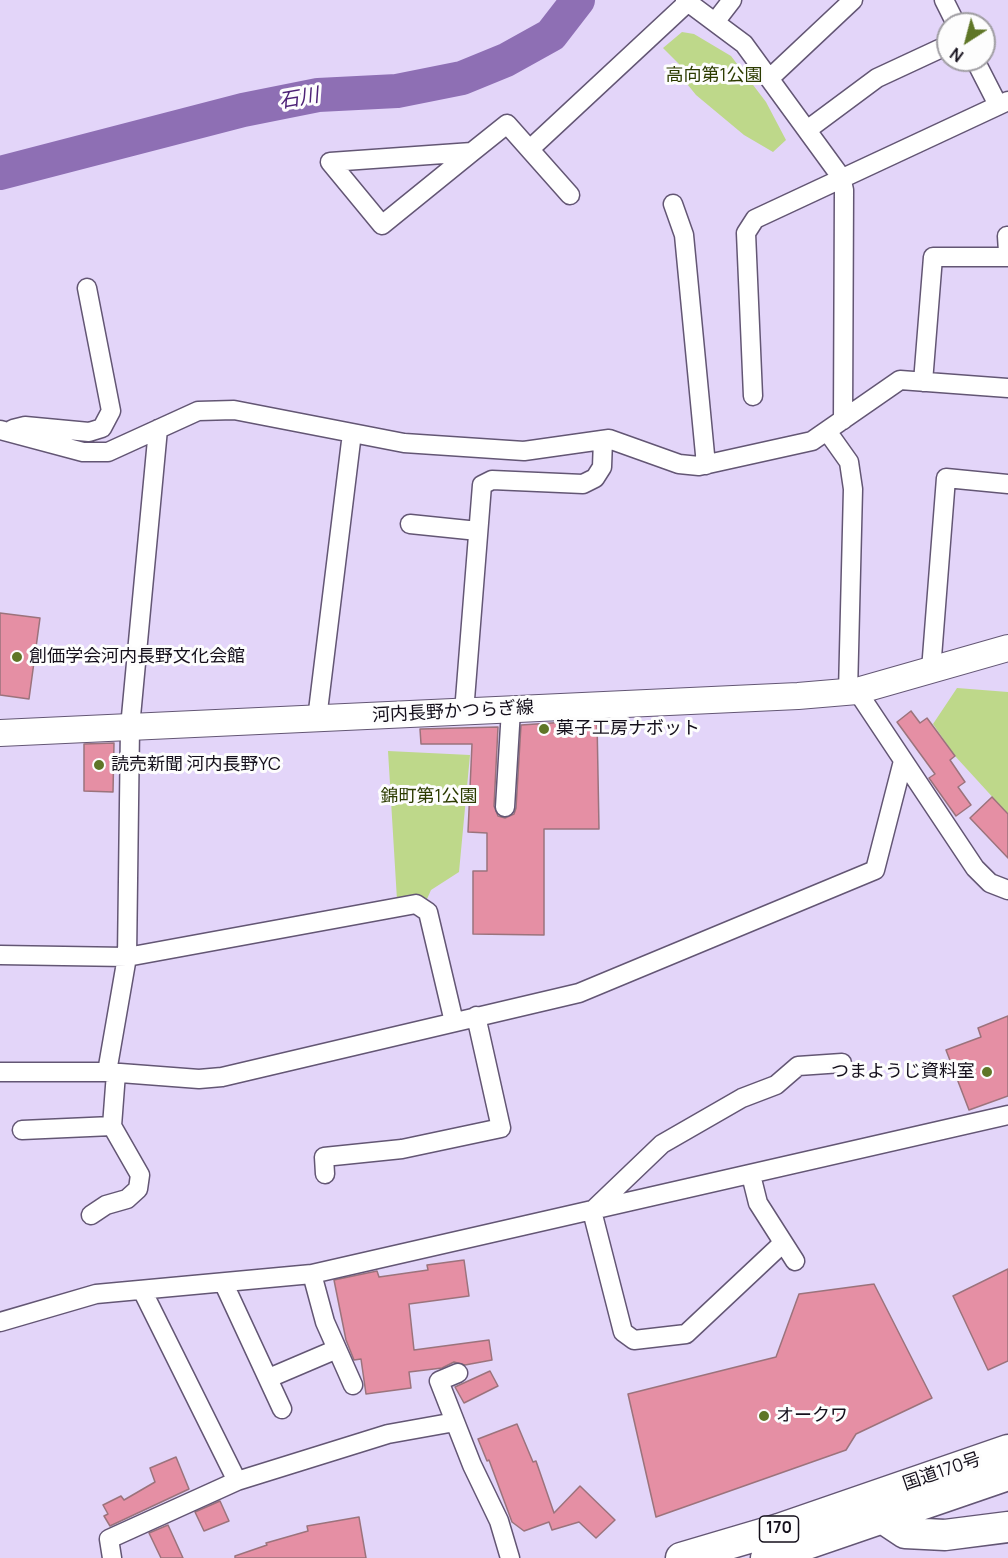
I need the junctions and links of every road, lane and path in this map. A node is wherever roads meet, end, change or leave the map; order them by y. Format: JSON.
{"nodes":[{"id":1,"x":732,"y":0,"type":"edge"},
{"id":2,"x":853,"y":0,"type":"edge"},
{"id":3,"x":687,"y":1,"type":"edge"},
{"id":4,"x":715,"y":22,"type":"junction"},
{"id":5,"x":936,"y":51,"type":"edge"},
{"id":6,"x":983,"y":72,"type":"edge"},
{"id":7,"x":770,"y":78,"type":"junction"},
{"id":8,"x":1003,"y":103,"type":"edge"},
{"id":9,"x":807,"y":130,"type":"junction"},
{"id":10,"x":530,"y":149,"type":"junction"},
{"id":11,"x":472,"y":152,"type":"junction"},
{"id":12,"x":841,"y":177,"type":"junction"},
{"id":13,"x":570,"y":195,"type":"dead end"},
{"id":14,"x":673,"y":204,"type":"dead end"},
{"id":15,"x":1008,"y":257,"type":"edge"},
{"id":16,"x":87,"y":288,"type":"dead end"},
{"id":17,"x":923,"y":382,"type":"junction"},
{"id":18,"x":1008,"y":388,"type":"edge"},
{"id":19,"x":753,"y":396,"type":"dead end"},
{"id":20,"x":843,"y":420,"type":"junction"},
{"id":21,"x":158,"y":429,"type":"junction"},
{"id":22,"x":2,"y":430,"type":"edge"},
{"id":23,"x":826,"y":431,"type":"junction"},
{"id":24,"x":352,"y":433,"type":"junction"},
{"id":25,"x":603,"y":440,"type":"junction"},
{"id":26,"x":706,"y":465,"type":"junction"},
{"id":27,"x":1008,"y":484,"type":"edge"},
{"id":28,"x":410,"y":524,"type":"dead end"},
{"id":29,"x":478,"y":531,"type":"junction"},
{"id":30,"x":1008,"y":648,"type":"edge"},
{"id":31,"x":931,"y":670,"type":"junction"},
{"id":32,"x":853,"y":691,"type":"junction"},
{"id":33,"x":511,"y":710,"type":"junction"},
{"id":34,"x":464,"y":712,"type":"junction"},
{"id":35,"x":317,"y":718,"type":"junction"},
{"id":36,"x":130,"y":727,"type":"junction"},
{"id":37,"x":0,"y":733,"type":"edge"},
{"id":38,"x":903,"y":761,"type":"junction"},
{"id":39,"x":505,"y":807,"type":"dead end"},
{"id":40,"x":1008,"y":890,"type":"edge"},
{"id":41,"x":0,"y":955,"type":"edge"},
{"id":42,"x":127,"y":957,"type":"junction"},
{"id":43,"x":476,"y":1017,"type":"junction"},
{"id":44,"x":454,"y":1022,"type":"junction"},
{"id":45,"x":842,"y":1062,"type":"dead end"},
{"id":46,"x":0,"y":1072,"type":"edge"},
{"id":47,"x":112,"y":1073,"type":"junction"},
{"id":48,"x":1008,"y":1115,"type":"edge"},
{"id":49,"x":112,"y":1126,"type":"junction"},
{"id":50,"x":22,"y":1130,"type":"dead end"},
{"id":51,"x":325,"y":1174,"type":"dead end"},
{"id":52,"x":751,"y":1175,"type":"junction"},
{"id":53,"x":592,"y":1211,"type":"junction"},
{"id":54,"x":91,"y":1215,"type":"dead end"},
{"id":55,"x":783,"y":1243,"type":"junction"},
{"id":56,"x":795,"y":1261,"type":"dead end"},
{"id":57,"x":312,"y":1274,"type":"junction"},
{"id":58,"x":224,"y":1284,"type":"junction"},
{"id":59,"x":141,"y":1290,"type":"junction"},
{"id":60,"x":0,"y":1322,"type":"edge"},
{"id":61,"x":337,"y":1349,"type":"junction"},
{"id":62,"x":458,"y":1373,"type":"dead end"},
{"id":63,"x":269,"y":1378,"type":"junction"},
{"id":64,"x":353,"y":1385,"type":"dead end"},
{"id":65,"x":282,"y":1409,"type":"dead end"},
{"id":66,"x":455,"y":1422,"type":"junction"},
{"id":67,"x":1008,"y":1450,"type":"edge"},
{"id":68,"x":1008,"y":1475,"type":"edge"},
{"id":69,"x":237,"y":1481,"type":"junction"},
{"id":70,"x":880,"y":1507,"type":"junction"},
{"id":71,"x":1008,"y":1527,"type":"edge"},
{"id":72,"x":112,"y":1558,"type":"edge"},
{"id":73,"x":510,"y":1558,"type":"edge"},
{"id":74,"x":681,"y":1558,"type":"edge"},
{"id":75,"x":766,"y":1558,"type":"edge"}],
"edges":[{"from":1,"to":4,"type":"street"},
{"from":2,"to":7,"type":"street"},
{"from":3,"to":4,"type":"street"},
{"from":3,"to":10,"type":"street"},
{"from":4,"to":7,"type":"street"},
{"from":5,"to":9,"type":"street"},
{"from":6,"to":8,"type":"street"},
{"from":7,"to":9,"type":"street"},
{"from":8,"to":12,"type":"street"},
{"from":9,"to":12,"type":"street"},
{"from":10,"to":11,"type":"street"},
{"from":10,"to":13,"type":"street"},
{"from":11,"to":11,"type":"street"},
{"from":12,"to":19,"type":"street"},
{"from":12,"to":20,"type":"street"},
{"from":14,"to":26,"type":"street"},
{"from":15,"to":17,"type":"street"},
{"from":16,"to":22,"type":"street"},
{"from":17,"to":18,"type":"street"},
{"from":17,"to":20,"type":"street"},
{"from":20,"to":23,"type":"street"},
{"from":21,"to":22,"type":"street"},
{"from":21,"to":24,"type":"street"},
{"from":21,"to":36,"type":"street"},
{"from":23,"to":26,"type":"street"},
{"from":23,"to":32,"type":"street"},
{"from":24,"to":25,"type":"street"},
{"from":24,"to":35,"type":"street"},
{"from":25,"to":26,"type":"street"},
{"from":25,"to":29,"type":"street"},
{"from":27,"to":31,"type":"street"},
{"from":28,"to":29,"type":"street"},
{"from":29,"to":34,"type":"street"},
{"from":30,"to":31,"type":"main road","name":"河内長野かつらぎ線"},
{"from":31,"to":32,"type":"main road","name":"河内長野かつらぎ線"},
{"from":32,"to":33,"type":"main road","name":"河内長野かつらぎ線"},
{"from":32,"to":38,"type":"street"},
{"from":33,"to":34,"type":"main road","name":"河内長野かつらぎ線"},
{"from":33,"to":39,"type":"street"},
{"from":34,"to":35,"type":"main road","name":"河内長野かつらぎ線"},
{"from":35,"to":36,"type":"main road","name":"河内長野かつらぎ線"},
{"from":36,"to":37,"type":"main road","name":"河内長野かつらぎ線"},
{"from":36,"to":42,"type":"street"},
{"from":38,"to":40,"type":"street"},
{"from":38,"to":43,"type":"street"},
{"from":41,"to":42,"type":"street"},
{"from":42,"to":44,"type":"street"},
{"from":42,"to":47,"type":"street"},
{"from":43,"to":44,"type":"street"},
{"from":43,"to":51,"type":"street"},
{"from":44,"to":47,"type":"street"},
{"from":45,"to":53,"type":"street"},
{"from":46,"to":47,"type":"street"},
{"from":47,"to":49,"type":"street"},
{"from":48,"to":52,"type":"street"},
{"from":49,"to":50,"type":"street"},
{"from":49,"to":54,"type":"street"},
{"from":52,"to":53,"type":"street"},
{"from":52,"to":55,"type":"street"},
{"from":53,"to":55,"type":"street"},
{"from":53,"to":57,"type":"street"},
{"from":55,"to":56,"type":"street"},
{"from":57,"to":58,"type":"street"},
{"from":57,"to":61,"type":"street"},
{"from":58,"to":59,"type":"street"},
{"from":58,"to":63,"type":"street"},
{"from":59,"to":60,"type":"street"},
{"from":59,"to":69,"type":"street"},
{"from":61,"to":63,"type":"street"},
{"from":61,"to":64,"type":"street"},
{"from":62,"to":66,"type":"street"},
{"from":63,"to":65,"type":"street"},
{"from":66,"to":69,"type":"street"},
{"from":66,"to":73,"type":"street"},
{"from":67,"to":70,"type":"highway","name":"国道170号","number":"170"},
{"from":68,"to":70,"type":"highway","name":"国道170号","number":"170"},
{"from":69,"to":72,"type":"street"},
{"from":70,"to":71,"type":"highway"},
{"from":70,"to":74,"type":"highway","name":"国道170号","number":"170"},
{"from":70,"to":75,"type":"highway","name":"国道170号","number":"170"}]}
